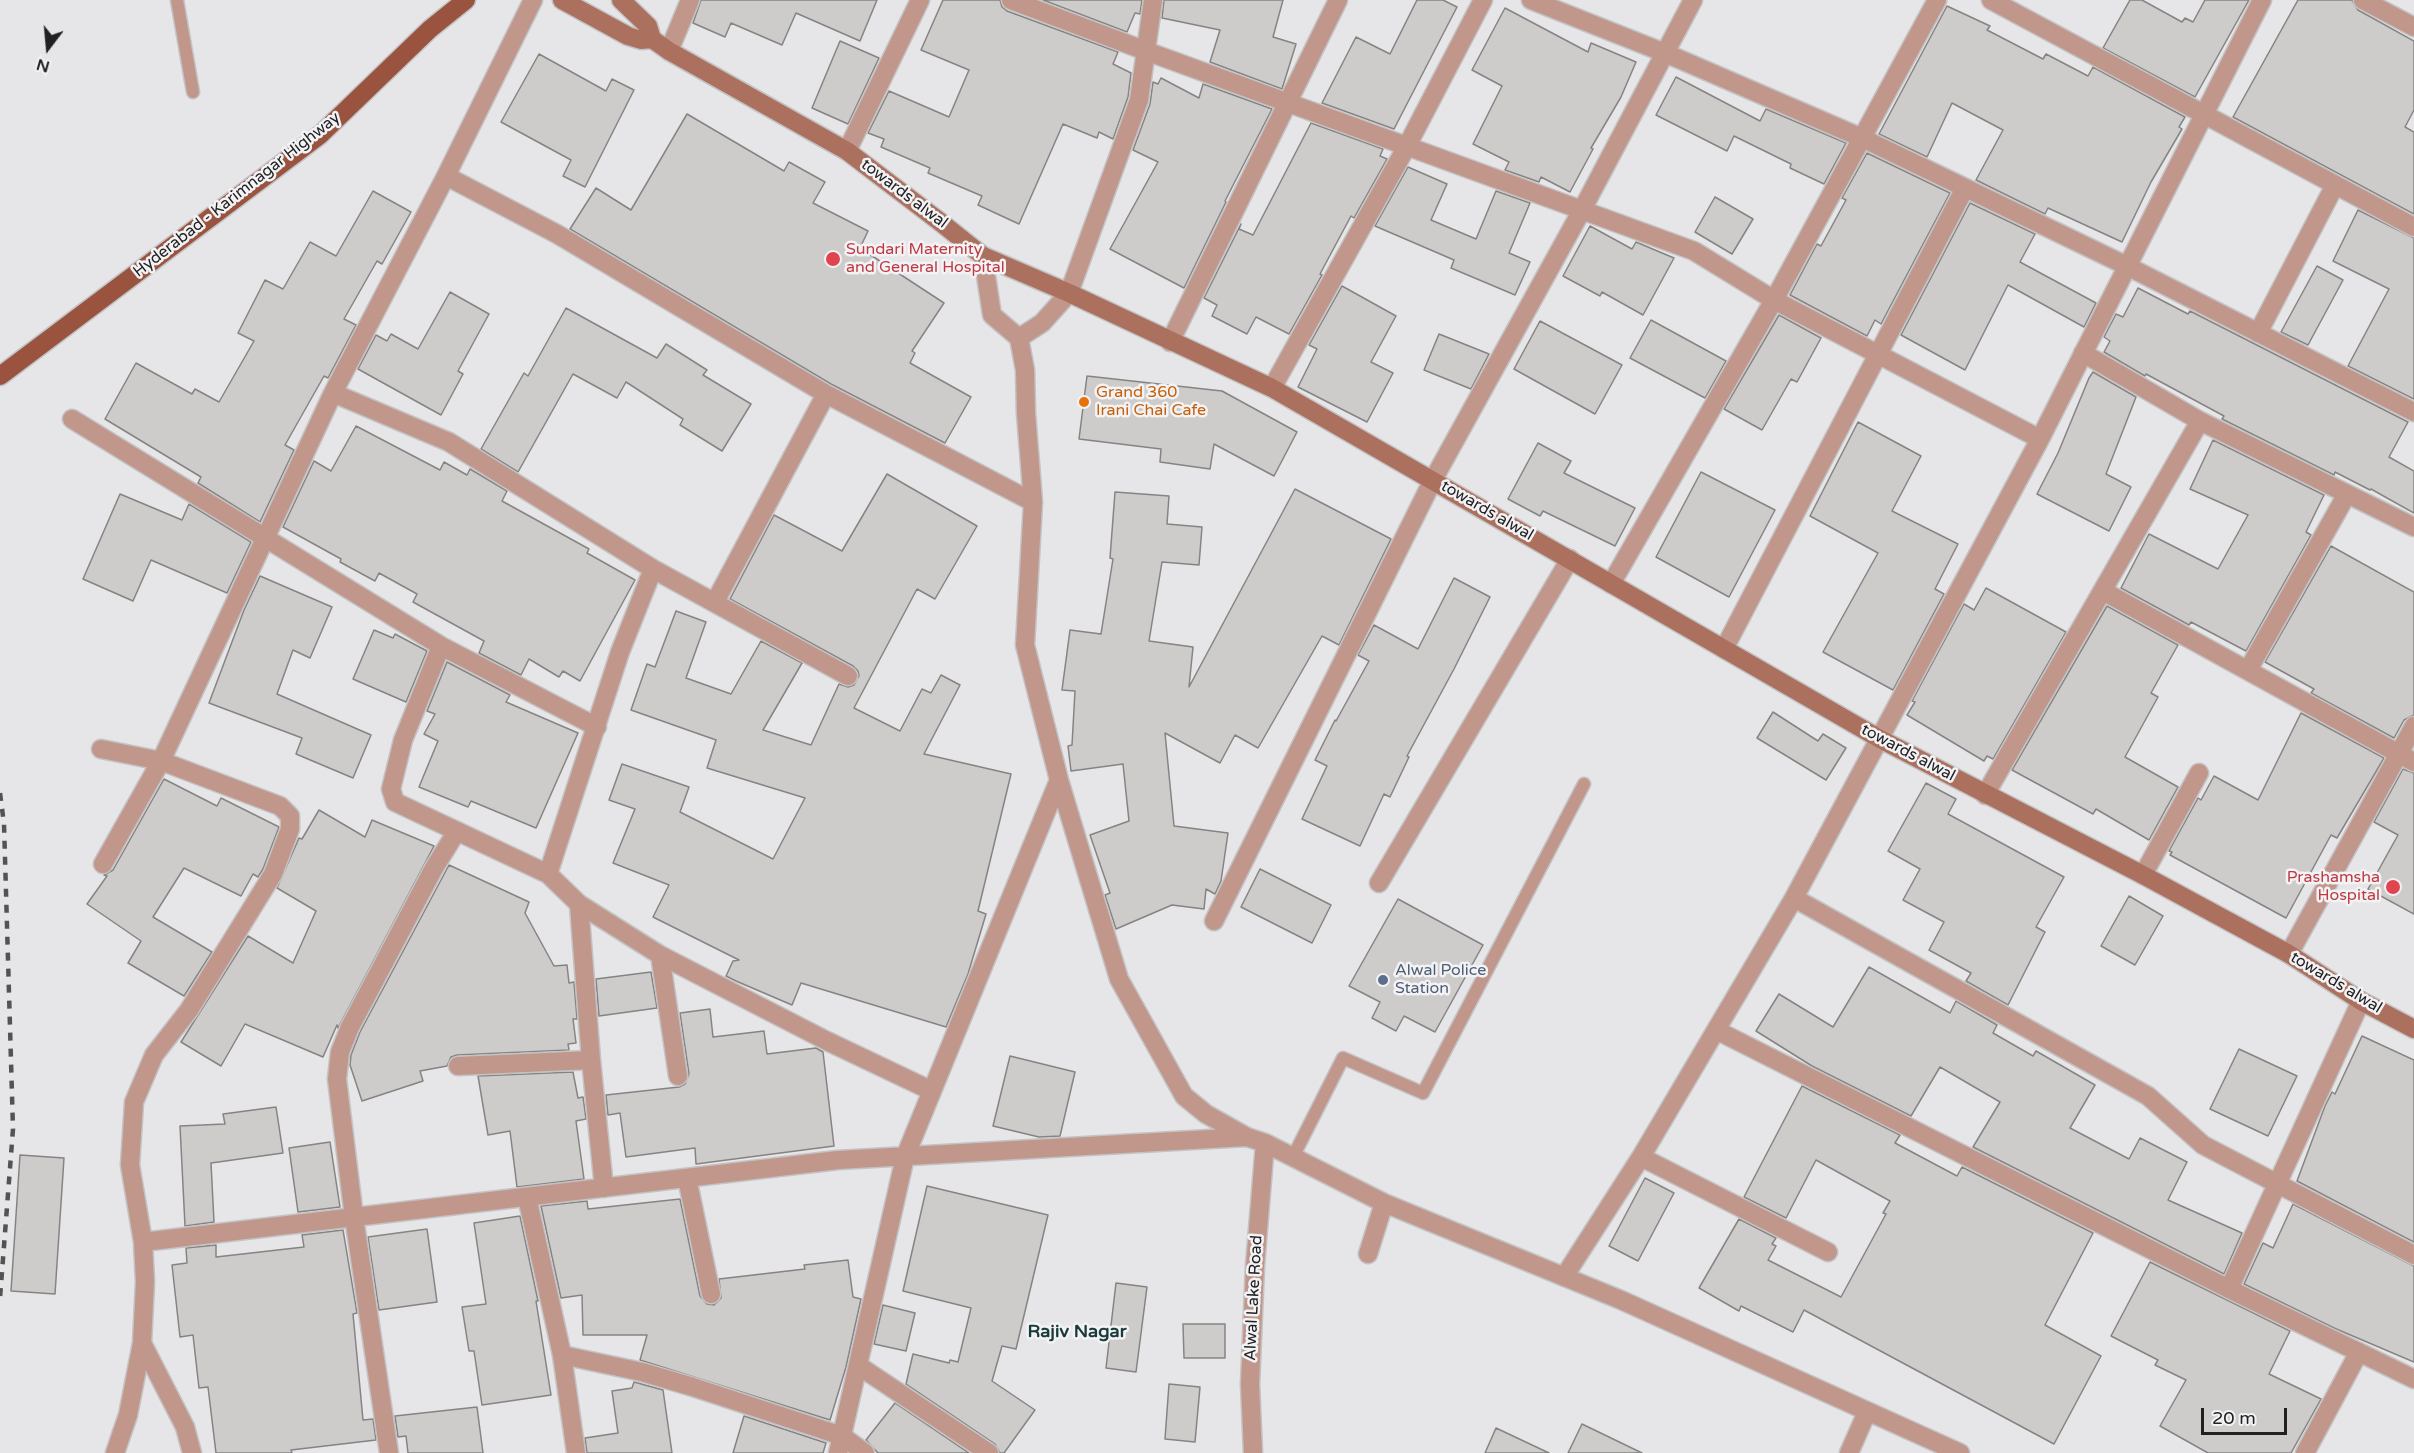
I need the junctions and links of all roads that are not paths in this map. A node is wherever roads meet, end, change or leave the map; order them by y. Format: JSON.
{"nodes":[{"id":1,"x":177,"y":0,"type":"edge"},
{"id":2,"x":465,"y":0,"type":"edge"},
{"id":3,"x":533,"y":0,"type":"edge"},
{"id":4,"x":562,"y":0,"type":"edge"},
{"id":5,"x":621,"y":0,"type":"edge"},
{"id":6,"x":690,"y":0,"type":"edge"},
{"id":7,"x":920,"y":0,"type":"edge"},
{"id":8,"x":1011,"y":0,"type":"edge"},
{"id":9,"x":1153,"y":0,"type":"edge"},
{"id":10,"x":1338,"y":0,"type":"edge"},
{"id":11,"x":1482,"y":0,"type":"edge"},
{"id":12,"x":1531,"y":0,"type":"edge"},
{"id":13,"x":1693,"y":0,"type":"edge"},
{"id":14,"x":1937,"y":0,"type":"edge"},
{"id":15,"x":1991,"y":0,"type":"edge"},
{"id":16,"x":2262,"y":0,"type":"edge"},
{"id":17,"x":2363,"y":0,"type":"edge"},
{"id":18,"x":2414,"y":27,"type":"edge"},
{"id":19,"x":652,"y":39,"type":"junction"},
{"id":20,"x":669,"y":51,"type":"junction"},
{"id":21,"x":1146,"y":51,"type":"junction"},
{"id":22,"x":1665,"y":53,"type":"junction"},
{"id":23,"x":193,"y":92,"type":"dead end"},
{"id":24,"x":1289,"y":104,"type":"junction"},
{"id":25,"x":2203,"y":114,"type":"junction"},
{"id":26,"x":1862,"y":138,"type":"junction"},
{"id":27,"x":1407,"y":146,"type":"junction"},
{"id":28,"x":847,"y":151,"type":"junction"},
{"id":29,"x":446,"y":176,"type":"junction"},
{"id":30,"x":2335,"y":185,"type":"junction"},
{"id":31,"x":1965,"y":188,"type":"junction"},
{"id":32,"x":1582,"y":210,"type":"junction"},
{"id":33,"x":2414,"y":227,"type":"edge"},
{"id":34,"x":983,"y":256,"type":"junction"},
{"id":35,"x":2127,"y":266,"type":"junction"},
{"id":36,"x":1069,"y":293,"type":"junction"},
{"id":37,"x":1774,"y":300,"type":"junction"},
{"id":38,"x":2258,"y":333,"type":"junction"},
{"id":39,"x":1019,"y":338,"type":"junction"},
{"id":40,"x":1170,"y":342,"type":"junction"},
{"id":41,"x":2083,"y":353,"type":"junction"},
{"id":42,"x":1878,"y":355,"type":"junction"},
{"id":43,"x":0,"y":376,"type":"edge"},
{"id":44,"x":1272,"y":388,"type":"junction"},
{"id":45,"x":333,"y":393,"type":"junction"},
{"id":46,"x":826,"y":394,"type":"junction"},
{"id":47,"x":2414,"y":412,"type":"edge"},
{"id":48,"x":72,"y":419,"type":"dead end"},
{"id":49,"x":2200,"y":421,"type":"junction"},
{"id":50,"x":2040,"y":439,"type":"junction"},
{"id":51,"x":1433,"y":480,"type":"junction"},
{"id":52,"x":2347,"y":494,"type":"junction"},
{"id":53,"x":1033,"y":502,"type":"junction"},
{"id":54,"x":2414,"y":527,"type":"edge"},
{"id":55,"x":265,"y":539,"type":"junction"},
{"id":56,"x":1570,"y":560,"type":"junction"},
{"id":57,"x":653,"y":569,"type":"junction"},
{"id":58,"x":1611,"y":584,"type":"junction"},
{"id":59,"x":2103,"y":591,"type":"junction"},
{"id":60,"x":715,"y":602,"type":"junction"},
{"id":61,"x":441,"y":646,"type":"junction"},
{"id":62,"x":1724,"y":649,"type":"junction"},
{"id":63,"x":2248,"y":670,"type":"junction"},
{"id":64,"x":848,"y":676,"type":"dead end"},
{"id":65,"x":2414,"y":726,"type":"edge"},
{"id":66,"x":597,"y":727,"type":"junction"},
{"id":67,"x":1880,"y":739,"type":"junction"},
{"id":68,"x":101,"y":749,"type":"dead end"},
{"id":69,"x":2406,"y":757,"type":"edge"},
{"id":70,"x":160,"y":761,"type":"junction"},
{"id":71,"x":2199,"y":772,"type":"dead end"},
{"id":72,"x":1059,"y":780,"type":"junction"},
{"id":73,"x":1584,"y":784,"type":"dead end"},
{"id":74,"x":1985,"y":795,"type":"junction"},
{"id":75,"x":457,"y":831,"type":"junction"},
{"id":76,"x":103,"y":864,"type":"dead end"},
{"id":77,"x":548,"y":874,"type":"junction"},
{"id":78,"x":2143,"y":874,"type":"junction"},
{"id":79,"x":1379,"y":883,"type":"dead end"},
{"id":80,"x":1794,"y":898,"type":"junction"},
{"id":81,"x":579,"y":904,"type":"junction"},
{"id":82,"x":1214,"y":921,"type":"dead end"},
{"id":83,"x":2289,"y":954,"type":"junction"},
{"id":84,"x":660,"y":955,"type":"junction"},
{"id":85,"x":2361,"y":1001,"type":"junction"},
{"id":86,"x":2414,"y":1029,"type":"edge"},
{"id":87,"x":1716,"y":1030,"type":"junction"},
{"id":88,"x":591,"y":1060,"type":"junction"},
{"id":89,"x":458,"y":1066,"type":"dead end"},
{"id":90,"x":678,"y":1076,"type":"dead end"},
{"id":91,"x":932,"y":1091,"type":"junction"},
{"id":92,"x":1247,"y":1137,"type":"junction"},
{"id":93,"x":1265,"y":1143,"type":"junction"},
{"id":94,"x":905,"y":1157,"type":"junction"},
{"id":95,"x":1293,"y":1157,"type":"junction"},
{"id":96,"x":1641,"y":1157,"type":"junction"},
{"id":97,"x":687,"y":1178,"type":"junction"},
{"id":98,"x":2277,"y":1183,"type":"junction"},
{"id":99,"x":604,"y":1188,"type":"junction"},
{"id":100,"x":527,"y":1197,"type":"junction"},
{"id":101,"x":1384,"y":1203,"type":"junction"},
{"id":102,"x":354,"y":1217,"type":"junction"},
{"id":103,"x":143,"y":1242,"type":"junction"},
{"id":104,"x":1828,"y":1252,"type":"dead end"},
{"id":105,"x":1368,"y":1254,"type":"dead end"},
{"id":106,"x":2414,"y":1255,"type":"edge"},
{"id":107,"x":1564,"y":1277,"type":"junction"},
{"id":108,"x":2229,"y":1289,"type":"junction"},
{"id":109,"x":711,"y":1294,"type":"dead end"},
{"id":110,"x":142,"y":1343,"type":"junction"},
{"id":111,"x":2359,"y":1352,"type":"junction"},
{"id":112,"x":562,"y":1355,"type":"junction"},
{"id":113,"x":859,"y":1366,"type":"junction"},
{"id":114,"x":2414,"y":1380,"type":"edge"},
{"id":115,"x":1868,"y":1412,"type":"junction"},
{"id":116,"x":840,"y":1445,"type":"edge"},
{"id":117,"x":115,"y":1453,"type":"edge"},
{"id":118,"x":192,"y":1453,"type":"edge"},
{"id":119,"x":389,"y":1453,"type":"edge"},
{"id":120,"x":576,"y":1453,"type":"edge"},
{"id":121,"x":865,"y":1453,"type":"edge"},
{"id":122,"x":990,"y":1453,"type":"edge"},
{"id":123,"x":1253,"y":1453,"type":"edge"},
{"id":124,"x":1849,"y":1453,"type":"edge"},
{"id":125,"x":1960,"y":1453,"type":"edge"},
{"id":126,"x":2304,"y":1453,"type":"edge"}],
"edges":[{"from":1,"to":23,"type":"lane"},
{"from":2,"to":43,"type":"main road","name":"Hyderabad - Karimnagar Highway"},
{"from":3,"to":29,"type":"street"},
{"from":4,"to":19,"type":"main road","name":"towards alwal"},
{"from":5,"to":19,"type":"main road"},
{"from":6,"to":20,"type":"street"},
{"from":7,"to":28,"type":"street"},
{"from":8,"to":21,"type":"street"},
{"from":9,"to":21,"type":"street"},
{"from":10,"to":24,"type":"street"},
{"from":11,"to":27,"type":"street"},
{"from":12,"to":22,"type":"street"},
{"from":13,"to":22,"type":"street"},
{"from":14,"to":26,"type":"street"},
{"from":15,"to":25,"type":"street"},
{"from":16,"to":25,"type":"street"},
{"from":17,"to":18,"type":"street"},
{"from":19,"to":20,"type":"main road","name":"towards alwal"},
{"from":20,"to":28,"type":"main road","name":"towards alwal"},
{"from":21,"to":24,"type":"street"},
{"from":21,"to":36,"type":"street"},
{"from":22,"to":26,"type":"street"},
{"from":22,"to":32,"type":"street"},
{"from":24,"to":27,"type":"street"},
{"from":24,"to":40,"type":"street"},
{"from":25,"to":30,"type":"street"},
{"from":25,"to":35,"type":"street"},
{"from":26,"to":31,"type":"street"},
{"from":26,"to":37,"type":"street"},
{"from":27,"to":32,"type":"street"},
{"from":27,"to":44,"type":"street"},
{"from":28,"to":34,"type":"main road","name":"towards alwal"},
{"from":29,"to":45,"type":"street"},
{"from":29,"to":46,"type":"street"},
{"from":30,"to":33,"type":"street"},
{"from":30,"to":38,"type":"street"},
{"from":31,"to":35,"type":"street"},
{"from":31,"to":42,"type":"street"},
{"from":32,"to":37,"type":"street"},
{"from":32,"to":51,"type":"street"},
{"from":34,"to":36,"type":"main road","name":"towards alwal"},
{"from":34,"to":39,"type":"street"},
{"from":35,"to":38,"type":"street"},
{"from":35,"to":41,"type":"street"},
{"from":36,"to":39,"type":"street"},
{"from":36,"to":40,"type":"main road","name":"towards alwal"},
{"from":37,"to":42,"type":"street"},
{"from":37,"to":58,"type":"street"},
{"from":38,"to":47,"type":"street"},
{"from":39,"to":53,"type":"street"},
{"from":40,"to":44,"type":"main road","name":"towards alwal"},
{"from":41,"to":49,"type":"street"},
{"from":41,"to":50,"type":"street"},
{"from":42,"to":50,"type":"street"},
{"from":42,"to":62,"type":"street"},
{"from":44,"to":51,"type":"main road","name":"towards alwal"},
{"from":45,"to":55,"type":"street"},
{"from":45,"to":57,"type":"street"},
{"from":46,"to":53,"type":"street"},
{"from":46,"to":60,"type":"street"},
{"from":48,"to":55,"type":"street"},
{"from":49,"to":52,"type":"street"},
{"from":49,"to":59,"type":"street"},
{"from":50,"to":67,"type":"street"},
{"from":51,"to":56,"type":"main road","name":"towards alwal"},
{"from":51,"to":82,"type":"street"},
{"from":52,"to":54,"type":"street"},
{"from":52,"to":63,"type":"street"},
{"from":53,"to":72,"type":"street"},
{"from":55,"to":61,"type":"street"},
{"from":55,"to":70,"type":"street"},
{"from":56,"to":58,"type":"main road","name":"towards alwal"},
{"from":56,"to":79,"type":"street"},
{"from":57,"to":60,"type":"street"},
{"from":57,"to":66,"type":"street"},
{"from":58,"to":62,"type":"main road","name":"towards alwal"},
{"from":59,"to":63,"type":"street"},
{"from":59,"to":74,"type":"street"},
{"from":60,"to":64,"type":"street"},
{"from":61,"to":66,"type":"street"},
{"from":61,"to":75,"type":"street"},
{"from":62,"to":67,"type":"main road","name":"towards alwal"},
{"from":63,"to":69,"type":"street"},
{"from":65,"to":69,"type":"street"},
{"from":66,"to":77,"type":"street"},
{"from":67,"to":74,"type":"main road","name":"towards alwal"},
{"from":67,"to":80,"type":"street"},
{"from":68,"to":70,"type":"street"},
{"from":69,"to":83,"type":"street"},
{"from":70,"to":76,"type":"street"},
{"from":70,"to":103,"type":"street"},
{"from":71,"to":78,"type":"street"},
{"from":72,"to":91,"type":"street"},
{"from":72,"to":92,"type":"street"},
{"from":73,"to":95,"type":"lane"},
{"from":74,"to":78,"type":"main road","name":"towards alwal"},
{"from":75,"to":77,"type":"street"},
{"from":75,"to":102,"type":"street"},
{"from":77,"to":81,"type":"street"},
{"from":78,"to":83,"type":"main road","name":"towards alwal"},
{"from":80,"to":87,"type":"street"},
{"from":80,"to":98,"type":"street"},
{"from":81,"to":84,"type":"street"},
{"from":81,"to":88,"type":"street"},
{"from":83,"to":85,"type":"main road","name":"towards alwal"},
{"from":84,"to":90,"type":"street"},
{"from":84,"to":91,"type":"street"},
{"from":85,"to":86,"type":"main road","name":"towards alwal"},
{"from":85,"to":98,"type":"street"},
{"from":87,"to":96,"type":"street"},
{"from":87,"to":108,"type":"street"},
{"from":88,"to":89,"type":"street"},
{"from":88,"to":99,"type":"street"},
{"from":91,"to":94,"type":"street"},
{"from":92,"to":93,"type":"street"},
{"from":92,"to":94,"type":"street"},
{"from":93,"to":95,"type":"street"},
{"from":93,"to":123,"type":"street","name":"Alwal Lake Road"},
{"from":94,"to":97,"type":"street"},
{"from":94,"to":113,"type":"street"},
{"from":95,"to":101,"type":"street"},
{"from":96,"to":104,"type":"street"},
{"from":96,"to":107,"type":"street"},
{"from":97,"to":99,"type":"street"},
{"from":97,"to":109,"type":"street"},
{"from":98,"to":106,"type":"street"},
{"from":98,"to":108,"type":"street"},
{"from":99,"to":100,"type":"street"},
{"from":100,"to":102,"type":"street"},
{"from":100,"to":112,"type":"street"},
{"from":101,"to":105,"type":"street"},
{"from":101,"to":107,"type":"street"},
{"from":102,"to":103,"type":"street"},
{"from":102,"to":119,"type":"street"},
{"from":103,"to":110,"type":"street"},
{"from":107,"to":115,"type":"street"},
{"from":108,"to":111,"type":"street"},
{"from":110,"to":117,"type":"street"},
{"from":110,"to":118,"type":"street"},
{"from":111,"to":114,"type":"street"},
{"from":111,"to":126,"type":"street"},
{"from":112,"to":116,"type":"street"},
{"from":112,"to":120,"type":"street"},
{"from":113,"to":116,"type":"street"},
{"from":113,"to":122,"type":"street"},
{"from":115,"to":124,"type":"street"},
{"from":115,"to":125,"type":"street"},
{"from":116,"to":121,"type":"street"}]}
